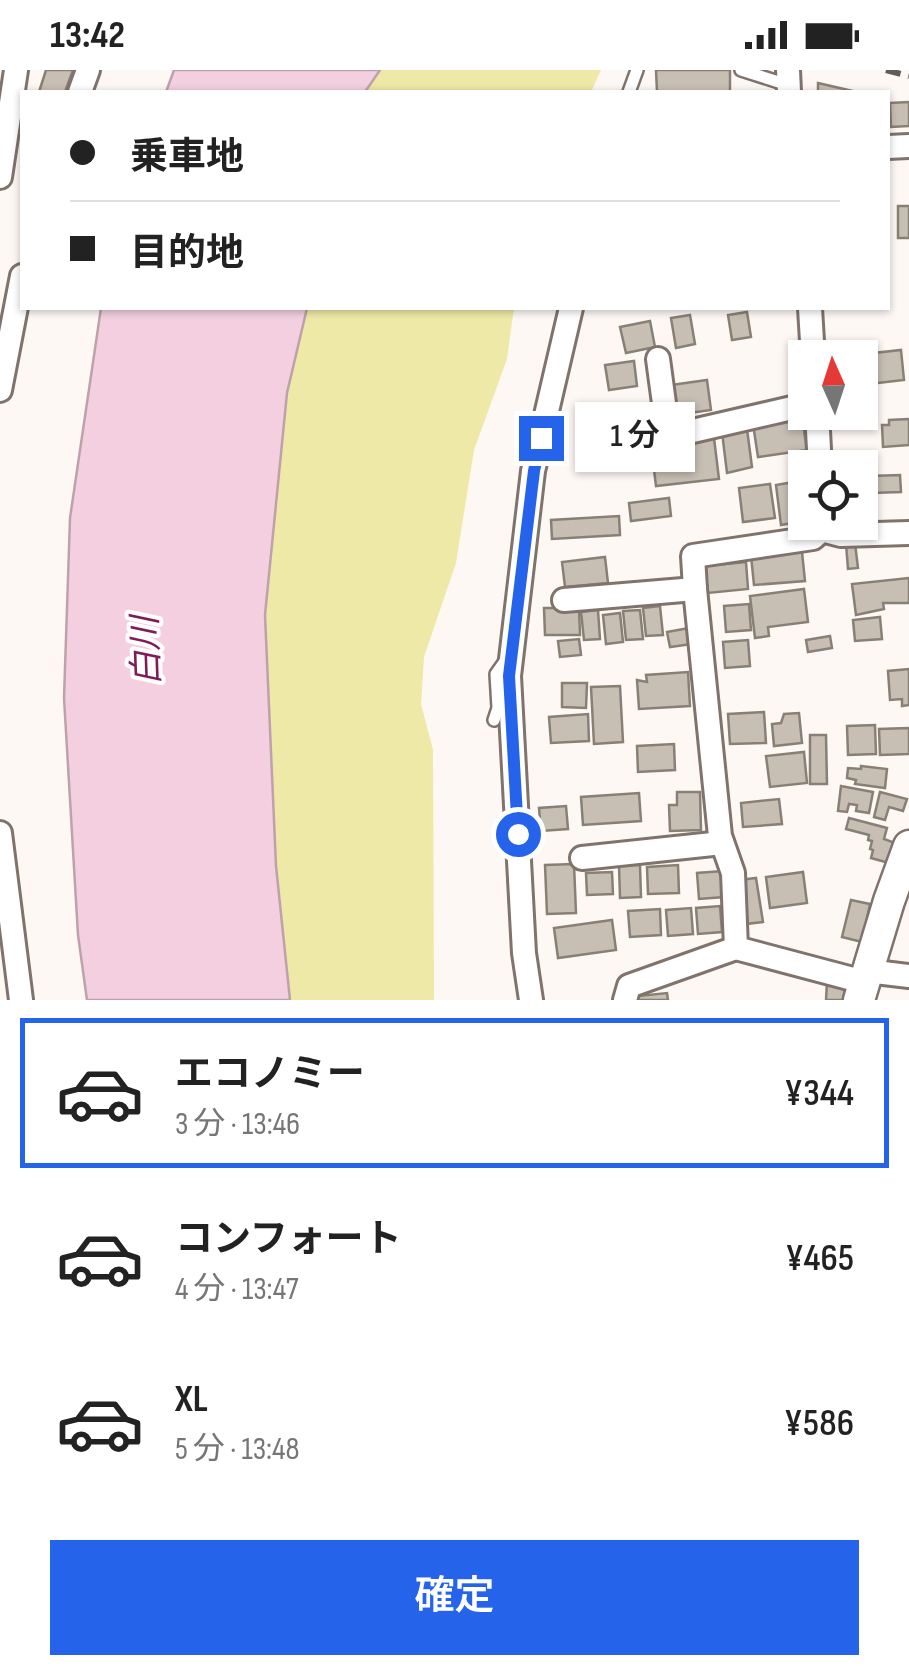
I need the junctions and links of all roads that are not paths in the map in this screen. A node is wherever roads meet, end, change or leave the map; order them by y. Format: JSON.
{"nodes":[{"id":1,"x":16,"y":70,"type":"edge"},
{"id":2,"x":742,"y":70,"type":"edge"},
{"id":3,"x":788,"y":83,"type":"edge"},
{"id":4,"x":7,"y":94,"type":"edge"},
{"id":5,"x":0,"y":175,"type":"edge"},
{"id":6,"x":20,"y":286,"type":"edge"},
{"id":7,"x":570,"y":310,"type":"edge"},
{"id":8,"x":810,"y":310,"type":"edge"},
{"id":9,"x":812,"y":340,"type":"edge"},
{"id":10,"x":658,"y":359,"type":"dead end"},
{"id":11,"x":0,"y":390,"type":"edge"},
{"id":12,"x":788,"y":410,"type":"edge"},
{"id":13,"x":909,"y":533,"type":"edge"},
{"id":14,"x":878,"y":534,"type":"edge"},
{"id":15,"x":801,"y":540,"type":"edge"},
{"id":16,"x":695,"y":590,"type":"junction"},
{"id":17,"x":564,"y":600,"type":"dead end"},
{"id":18,"x":512,"y":653,"type":"junction"},
{"id":19,"x":494,"y":720,"type":"dead end"},
{"id":20,"x":0,"y":833,"type":"edge"},
{"id":21,"x":722,"y":843,"type":"junction"},
{"id":22,"x":909,"y":846,"type":"edge"},
{"id":23,"x":582,"y":858,"type":"dead end"},
{"id":24,"x":736,"y":948,"type":"junction"},
{"id":25,"x":909,"y":976,"type":"edge"},
{"id":26,"x":863,"y":984,"type":"edge"},
{"id":27,"x":22,"y":1000,"type":"edge"},
{"id":28,"x":531,"y":1000,"type":"edge"},
{"id":29,"x":625,"y":1000,"type":"edge"}],
"edges":[{"from":1,"to":4,"type":"street"},
{"from":2,"to":3,"type":"lane"},
{"from":4,"to":5,"type":"street"},
{"from":6,"to":11,"type":"street"},
{"from":7,"to":18,"type":"street"},
{"from":8,"to":9,"type":"street"},
{"from":10,"to":12,"type":"street"},
{"from":13,"to":14,"type":"street"},
{"from":15,"to":16,"type":"street"},
{"from":16,"to":17,"type":"street"},
{"from":16,"to":21,"type":"street"},
{"from":18,"to":19,"type":"lane"},
{"from":18,"to":28,"type":"street"},
{"from":20,"to":27,"type":"street"},
{"from":21,"to":23,"type":"street"},
{"from":21,"to":24,"type":"street"},
{"from":22,"to":26,"type":"street"},
{"from":24,"to":26,"type":"street"},
{"from":24,"to":29,"type":"street"},
{"from":25,"to":26,"type":"street"}]}
